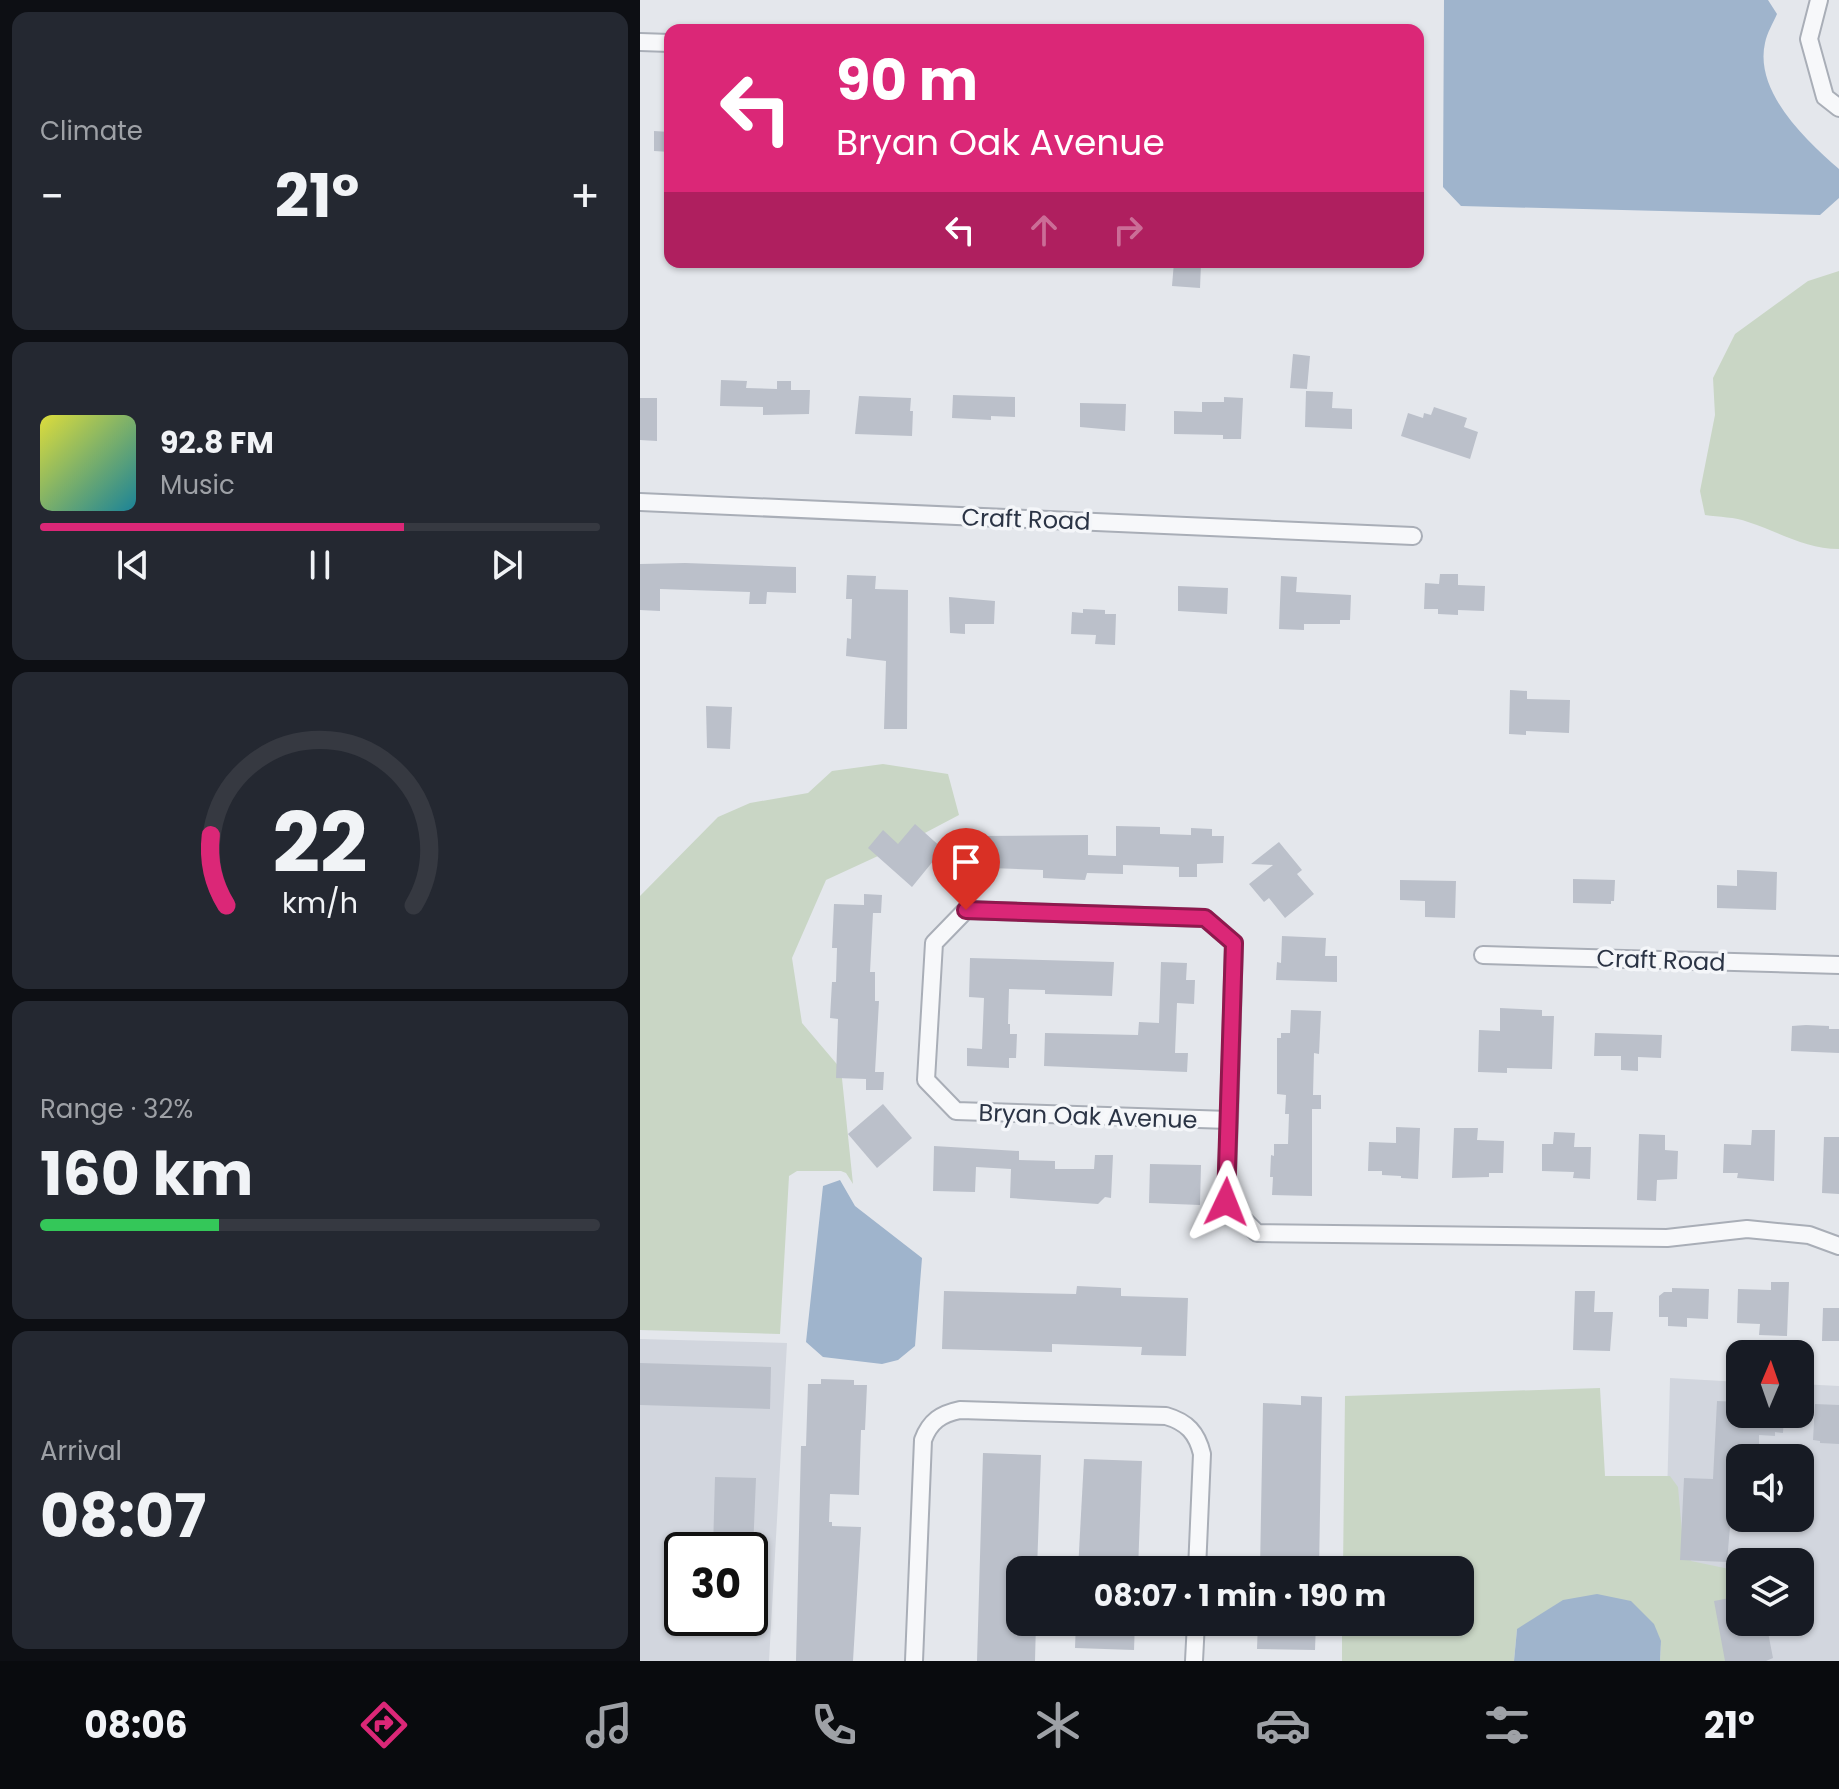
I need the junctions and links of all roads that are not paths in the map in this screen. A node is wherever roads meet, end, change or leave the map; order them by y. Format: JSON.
{"nodes":[{"id":1,"x":1819,"y":0,"type":"edge"},
{"id":2,"x":640,"y":42,"type":"edge"},
{"id":3,"x":664,"y":43,"type":"edge"},
{"id":4,"x":1839,"y":108,"type":"edge"},
{"id":5,"x":640,"y":502,"type":"edge"},
{"id":6,"x":1413,"y":536,"type":"dead end"},
{"id":7,"x":1483,"y":955,"type":"dead end"},
{"id":8,"x":1839,"y":965,"type":"edge"},
{"id":9,"x":1229,"y":1120,"type":"junction"},
{"id":10,"x":1839,"y":1246,"type":"edge"},
{"id":11,"x":1198,"y":1556,"type":"edge"},
{"id":12,"x":1195,"y":1636,"type":"edge"},
{"id":13,"x":914,"y":1661,"type":"edge"},
{"id":14,"x":1194,"y":1661,"type":"edge"}],
"edges":[{"from":1,"to":4,"type":"street"},
{"from":2,"to":3,"type":"street"},
{"from":5,"to":6,"type":"street","name":"Craft Road"},
{"from":7,"to":8,"type":"street","name":"Craft Road"},
{"from":9,"to":9,"type":"street","name":"Bryan Oak Avenue"},
{"from":9,"to":10,"type":"street","name":"Bryan Oak Avenue"},
{"from":11,"to":13,"type":"street"},
{"from":12,"to":14,"type":"street"}]}
